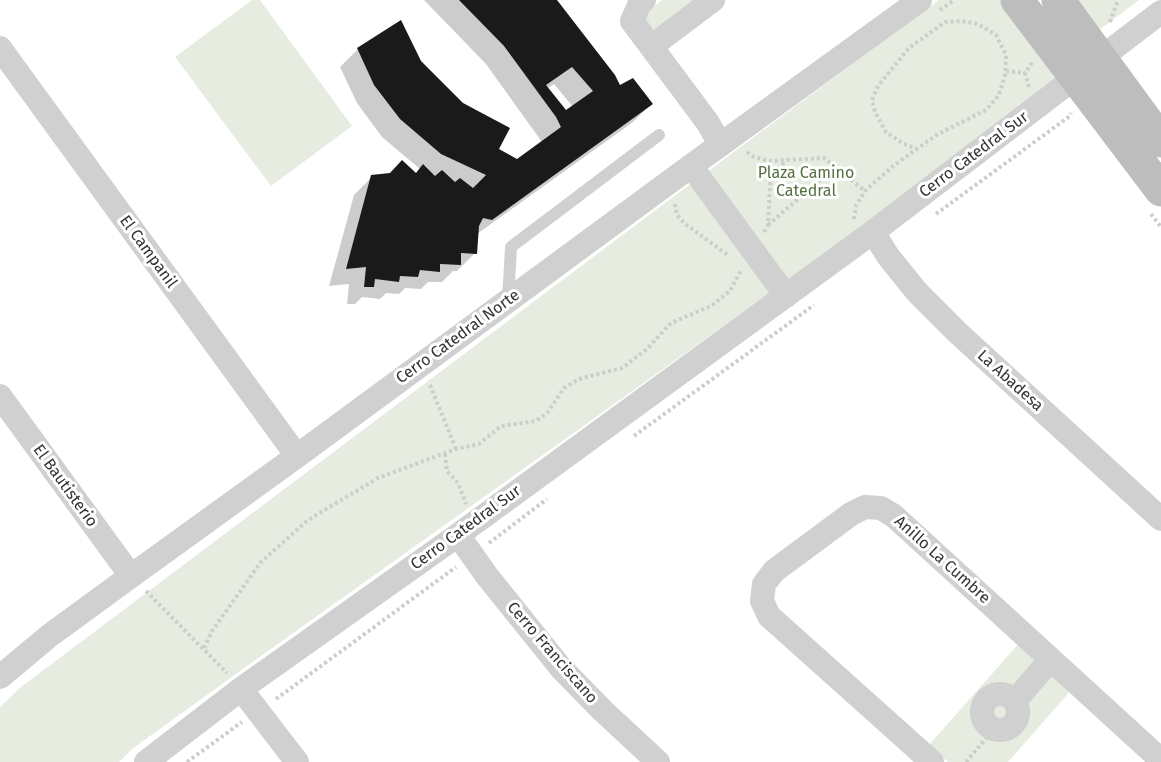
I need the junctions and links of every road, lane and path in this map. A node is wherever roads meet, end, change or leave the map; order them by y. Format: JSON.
{"nodes":[{"id":1,"x":644,"y":0,"type":"edge"},
{"id":2,"x":713,"y":0,"type":"edge"},
{"id":3,"x":920,"y":0,"type":"edge"},
{"id":4,"x":1017,"y":0,"type":"edge"},
{"id":5,"x":1058,"y":0,"type":"edge"},
{"id":6,"x":1161,"y":12,"type":"edge"},
{"id":7,"x":652,"y":46,"type":"junction"},
{"id":8,"x":0,"y":48,"type":"edge"},
{"id":9,"x":1036,"y":58,"type":"dead end"},
{"id":10,"x":1089,"y":68,"type":"junction"},
{"id":11,"x":1006,"y":71,"type":"junction"},
{"id":12,"x":1025,"y":73,"type":"junction"},
{"id":13,"x":1029,"y":90,"type":"dead end"},
{"id":14,"x":659,"y":135,"type":"dead end"},
{"id":15,"x":1161,"y":141,"type":"edge"},
{"id":16,"x":720,"y":144,"type":"junction"},
{"id":17,"x":917,"y":149,"type":"junction"},
{"id":18,"x":746,"y":152,"type":"dead end"},
{"id":19,"x":786,"y":160,"type":"junction"},
{"id":20,"x":835,"y":165,"type":"junction"},
{"id":21,"x":691,"y":166,"type":"junction"},
{"id":22,"x":1161,"y":190,"type":"edge"},
{"id":23,"x":865,"y":191,"type":"junction"},
{"id":24,"x":675,"y":202,"type":"dead end"},
{"id":25,"x":768,"y":225,"type":"junction"},
{"id":26,"x":864,"y":225,"type":"junction"},
{"id":27,"x":741,"y":257,"type":"junction"},
{"id":28,"x":786,"y":296,"type":"junction"},
{"id":29,"x":508,"y":301,"type":"junction"},
{"id":30,"x":429,"y":383,"type":"dead end"},
{"id":31,"x":0,"y":396,"type":"edge"},
{"id":32,"x":456,"y":449,"type":"junction"},
{"id":33,"x":445,"y":454,"type":"junction"},
{"id":34,"x":297,"y":456,"type":"junction"},
{"id":35,"x":1161,"y":519,"type":"edge"},
{"id":36,"x":466,"y":529,"type":"junction"},
{"id":37,"x":131,"y":576,"type":"junction"},
{"id":38,"x":204,"y":648,"type":"junction"},
{"id":39,"x":1050,"y":660,"type":"junction"},
{"id":40,"x":0,"y":677,"type":"edge"},
{"id":41,"x":241,"y":689,"type":"junction"},
{"id":42,"x":994,"y":729,"type":"joint"},
{"id":43,"x":1161,"y":760,"type":"edge"},
{"id":44,"x":146,"y":762,"type":"edge"},
{"id":45,"x":297,"y":762,"type":"edge"},
{"id":46,"x":657,"y":762,"type":"edge"},
{"id":47,"x":932,"y":762,"type":"edge"},
{"id":48,"x":966,"y":762,"type":"edge"}],
"edges":[{"from":1,"to":7,"type":"street"},
{"from":2,"to":7,"type":"street"},
{"from":3,"to":16,"type":"street","name":"Cerro Catedral Norte"},
{"from":4,"to":10,"type":"street"},
{"from":5,"to":10,"type":"street"},
{"from":6,"to":10,"type":"street","name":"Cerro Catedral Sur"},
{"from":7,"to":16,"type":"street"},
{"from":8,"to":34,"type":"street","name":"El Campanil"},
{"from":9,"to":12,"type":"path"},
{"from":10,"to":15,"type":"street"},
{"from":10,"to":22,"type":"street"},
{"from":10,"to":26,"type":"street","name":"Cerro Catedral Sur"},
{"from":11,"to":12,"type":"path"},
{"from":11,"to":17,"type":"path"},
{"from":11,"to":17,"type":"path"},
{"from":12,"to":13,"type":"path"},
{"from":14,"to":29,"type":"lane"},
{"from":16,"to":21,"type":"street","name":"Cerro Catedral Norte"},
{"from":17,"to":23,"type":"path"},
{"from":18,"to":19,"type":"path"},
{"from":19,"to":20,"type":"path"},
{"from":19,"to":25,"type":"path"},
{"from":20,"to":23,"type":"path"},
{"from":20,"to":25,"type":"path"},
{"from":21,"to":27,"type":"street"},
{"from":21,"to":29,"type":"street","name":"Cerro Catedral Norte"},
{"from":23,"to":26,"type":"path"},
{"from":24,"to":27,"type":"path"},
{"from":25,"to":27,"type":"path"},
{"from":26,"to":28,"type":"street","name":"Cerro Catedral Sur"},
{"from":26,"to":35,"type":"street","name":"La Abadesa"},
{"from":27,"to":28,"type":"street"},
{"from":27,"to":32,"type":"path"},
{"from":28,"to":36,"type":"street","name":"Cerro Catedral Sur"},
{"from":29,"to":34,"type":"street","name":"Cerro Catedral Norte"},
{"from":30,"to":32,"type":"path"},
{"from":31,"to":37,"type":"street","name":"El Bautisterio"},
{"from":32,"to":33,"type":"path"},
{"from":33,"to":36,"type":"path"},
{"from":33,"to":38,"type":"path"},
{"from":34,"to":37,"type":"street","name":"Cerro Catedral Norte"},
{"from":36,"to":41,"type":"street","name":"Cerro Catedral Sur"},
{"from":36,"to":46,"type":"street","name":"Cerro Franciscano"},
{"from":37,"to":38,"type":"path"},
{"from":37,"to":40,"type":"street","name":"Cerro Catedral Norte"},
{"from":38,"to":41,"type":"path"},
{"from":39,"to":42,"type":"street"},
{"from":39,"to":43,"type":"street","name":"Anillo La Cumbre"},
{"from":39,"to":47,"type":"street","name":"Anillo La Cumbre"},
{"from":41,"to":44,"type":"street","name":"Cerro Catedral Sur"},
{"from":41,"to":45,"type":"street"},
{"from":42,"to":48,"type":"path"}]}
